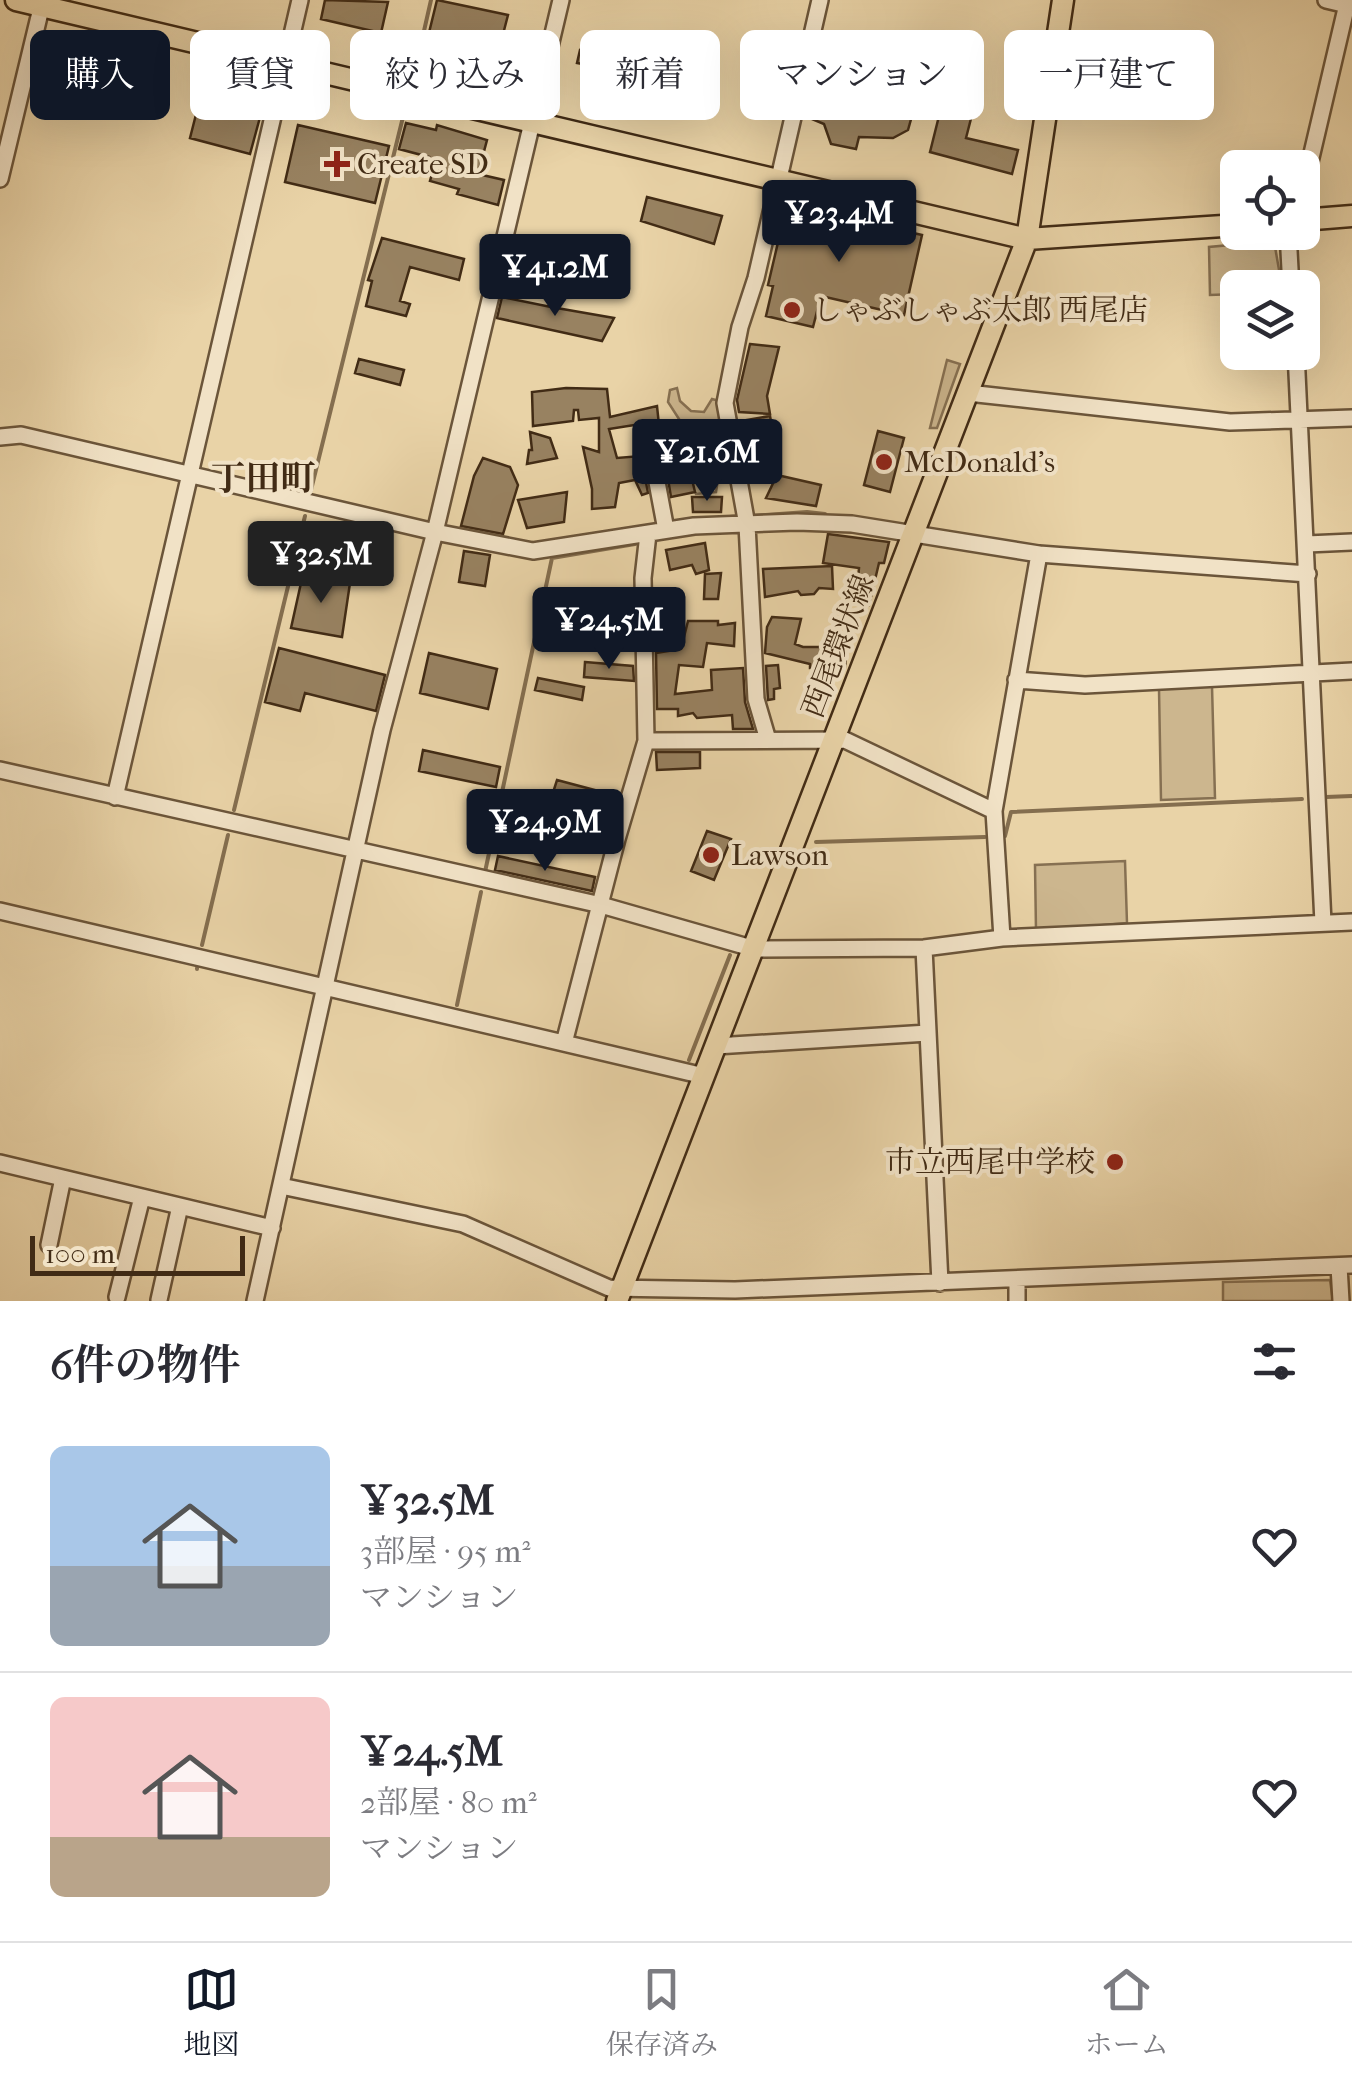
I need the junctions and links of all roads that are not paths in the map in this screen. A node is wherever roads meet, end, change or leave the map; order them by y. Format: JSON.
{"nodes":[{"id":1,"x":16,"y":0,"type":"edge"},
{"id":2,"x":300,"y":0,"type":"edge"},
{"id":3,"x":560,"y":0,"type":"edge"},
{"id":4,"x":820,"y":0,"type":"edge"},
{"id":5,"x":1064,"y":0,"type":"edge"},
{"id":6,"x":1326,"y":0,"type":"edge"},
{"id":7,"x":1347,"y":2,"type":"edge"},
{"id":8,"x":42,"y":3,"type":"edge"},
{"id":9,"x":293,"y":30,"type":"edge"},
{"id":10,"x":190,"y":40,"type":"edge"},
{"id":11,"x":330,"y":74,"type":"edge"},
{"id":12,"x":273,"y":120,"type":"edge"},
{"id":13,"x":531,"y":122,"type":"junction"},
{"id":14,"x":1313,"y":150,"type":"edge"},
{"id":15,"x":0,"y":179,"type":"edge"},
{"id":16,"x":779,"y":180,"type":"junction"},
{"id":17,"x":1352,"y":216,"type":"edge"},
{"id":18,"x":1320,"y":219,"type":"edge"},
{"id":19,"x":1220,"y":226,"type":"edge"},
{"id":20,"x":1027,"y":239,"type":"junction"},
{"id":21,"x":1297,"y":370,"type":"edge"},
{"id":22,"x":968,"y":393,"type":"junction"},
{"id":23,"x":1352,"y":418,"type":"edge"},
{"id":24,"x":1301,"y":420,"type":"junction"},
{"id":25,"x":648,"y":434,"type":"dead end"},
{"id":26,"x":0,"y":437,"type":"edge"},
{"id":27,"x":190,"y":475,"type":"junction"},
{"id":28,"x":746,"y":517,"type":"junction"},
{"id":29,"x":666,"y":530,"type":"junction"},
{"id":30,"x":435,"y":532,"type":"junction"},
{"id":31,"x":648,"y":534,"type":"junction"},
{"id":32,"x":914,"y":534,"type":"junction"},
{"id":33,"x":1352,"y":542,"type":"edge"},
{"id":34,"x":1307,"y":544,"type":"junction"},
{"id":35,"x":1039,"y":554,"type":"junction"},
{"id":36,"x":1308,"y":574,"type":"junction"},
{"id":37,"x":1352,"y":671,"type":"edge"},
{"id":38,"x":1313,"y":673,"type":"junction"},
{"id":39,"x":1016,"y":680,"type":"junction"},
{"id":40,"x":768,"y":740,"type":"junction"},
{"id":41,"x":834,"y":740,"type":"junction"},
{"id":42,"x":646,"y":741,"type":"junction"},
{"id":43,"x":0,"y":770,"type":"edge"},
{"id":44,"x":115,"y":797,"type":"junction"},
{"id":45,"x":994,"y":810,"type":"junction"},
{"id":46,"x":354,"y":851,"type":"junction"},
{"id":47,"x":601,"y":904,"type":"junction"},
{"id":48,"x":0,"y":911,"type":"edge"},
{"id":49,"x":1352,"y":922,"type":"edge"},
{"id":50,"x":1323,"y":923,"type":"junction"},
{"id":51,"x":1002,"y":938,"type":"junction"},
{"id":52,"x":924,"y":948,"type":"junction"},
{"id":53,"x":754,"y":949,"type":"junction"},
{"id":54,"x":324,"y":986,"type":"junction"},
{"id":55,"x":928,"y":1034,"type":"junction"},
{"id":56,"x":564,"y":1043,"type":"junction"},
{"id":57,"x":716,"y":1046,"type":"junction"},
{"id":58,"x":704,"y":1076,"type":"junction"},
{"id":59,"x":0,"y":1163,"type":"edge"},
{"id":60,"x":63,"y":1178,"type":"junction"},
{"id":61,"x":281,"y":1186,"type":"junction"},
{"id":62,"x":142,"y":1196,"type":"junction"},
{"id":63,"x":180,"y":1206,"type":"junction"},
{"id":64,"x":272,"y":1228,"type":"junction"},
{"id":65,"x":48,"y":1245,"type":"dead end"},
{"id":66,"x":1346,"y":1266,"type":"edge"},
{"id":67,"x":1017,"y":1280,"type":"junction"},
{"id":68,"x":940,"y":1283,"type":"junction"},
{"id":69,"x":619,"y":1295,"type":"edge"},
{"id":70,"x":117,"y":1296,"type":"dead end"},
{"id":71,"x":735,"y":1296,"type":"edge"},
{"id":72,"x":159,"y":1300,"type":"edge"},
{"id":73,"x":255,"y":1301,"type":"edge"},
{"id":74,"x":1017,"y":1301,"type":"edge"},
{"id":75,"x":1341,"y":1301,"type":"edge"}],
"edges":[{"from":1,"to":8,"type":"main road"},
{"from":2,"to":9,"type":"street"},
{"from":3,"to":13,"type":"street"},
{"from":4,"to":16,"type":"street"},
{"from":5,"to":20,"type":"main road","name":"西尾環状線"},
{"from":6,"to":7,"type":"street"},
{"from":7,"to":14,"type":"street"},
{"from":8,"to":10,"type":"main road"},
{"from":8,"to":15,"type":"street"},
{"from":11,"to":13,"type":"main road"},
{"from":12,"to":27,"type":"street"},
{"from":13,"to":16,"type":"main road"},
{"from":13,"to":30,"type":"street"},
{"from":16,"to":20,"type":"main road"},
{"from":16,"to":28,"type":"street"},
{"from":17,"to":18,"type":"main road"},
{"from":19,"to":20,"type":"main road"},
{"from":20,"to":22,"type":"main road","name":"西尾環状線"},
{"from":21,"to":24,"type":"street"},
{"from":22,"to":24,"type":"street"},
{"from":22,"to":32,"type":"main road","name":"西尾環状線"},
{"from":23,"to":24,"type":"street"},
{"from":24,"to":34,"type":"street"},
{"from":25,"to":29,"type":"street"},
{"from":26,"to":27,"type":"street"},
{"from":27,"to":30,"type":"street"},
{"from":27,"to":44,"type":"street"},
{"from":28,"to":29,"type":"street"},
{"from":28,"to":32,"type":"street"},
{"from":28,"to":40,"type":"street"},
{"from":29,"to":31,"type":"street"},
{"from":30,"to":31,"type":"street"},
{"from":30,"to":46,"type":"street"},
{"from":31,"to":42,"type":"street"},
{"from":32,"to":35,"type":"street"},
{"from":32,"to":41,"type":"main road","name":"西尾環状線"},
{"from":33,"to":34,"type":"street"},
{"from":34,"to":36,"type":"street"},
{"from":35,"to":36,"type":"street"},
{"from":35,"to":39,"type":"street"},
{"from":36,"to":38,"type":"street"},
{"from":37,"to":38,"type":"street"},
{"from":38,"to":39,"type":"street"},
{"from":38,"to":50,"type":"street"},
{"from":39,"to":45,"type":"street"},
{"from":40,"to":41,"type":"street"},
{"from":40,"to":42,"type":"street"},
{"from":41,"to":45,"type":"street"},
{"from":41,"to":53,"type":"main road","name":"西尾環状線"},
{"from":42,"to":47,"type":"street"},
{"from":43,"to":44,"type":"street"},
{"from":44,"to":46,"type":"street"},
{"from":45,"to":51,"type":"street"},
{"from":46,"to":47,"type":"street"},
{"from":46,"to":54,"type":"street"},
{"from":47,"to":53,"type":"street"},
{"from":47,"to":56,"type":"street"},
{"from":48,"to":54,"type":"street"},
{"from":49,"to":50,"type":"street"},
{"from":50,"to":51,"type":"street"},
{"from":51,"to":52,"type":"street"},
{"from":52,"to":53,"type":"street"},
{"from":52,"to":55,"type":"street"},
{"from":53,"to":57,"type":"main road","name":"西尾環状線"},
{"from":54,"to":56,"type":"street"},
{"from":54,"to":61,"type":"street"},
{"from":55,"to":57,"type":"street"},
{"from":55,"to":68,"type":"street"},
{"from":56,"to":58,"type":"street"},
{"from":57,"to":58,"type":"main road","name":"西尾環状線"},
{"from":58,"to":69,"type":"main road","name":"西尾環状線"},
{"from":59,"to":60,"type":"street"},
{"from":60,"to":62,"type":"street"},
{"from":60,"to":65,"type":"street"},
{"from":61,"to":64,"type":"street"},
{"from":61,"to":69,"type":"street"},
{"from":62,"to":63,"type":"street"},
{"from":62,"to":70,"type":"street"},
{"from":63,"to":64,"type":"street"},
{"from":63,"to":72,"type":"street"},
{"from":64,"to":73,"type":"street"},
{"from":66,"to":67,"type":"street"},
{"from":66,"to":75,"type":"street"},
{"from":67,"to":68,"type":"street"},
{"from":67,"to":74,"type":"street"},
{"from":68,"to":71,"type":"street"},
{"from":69,"to":71,"type":"street"}]}
